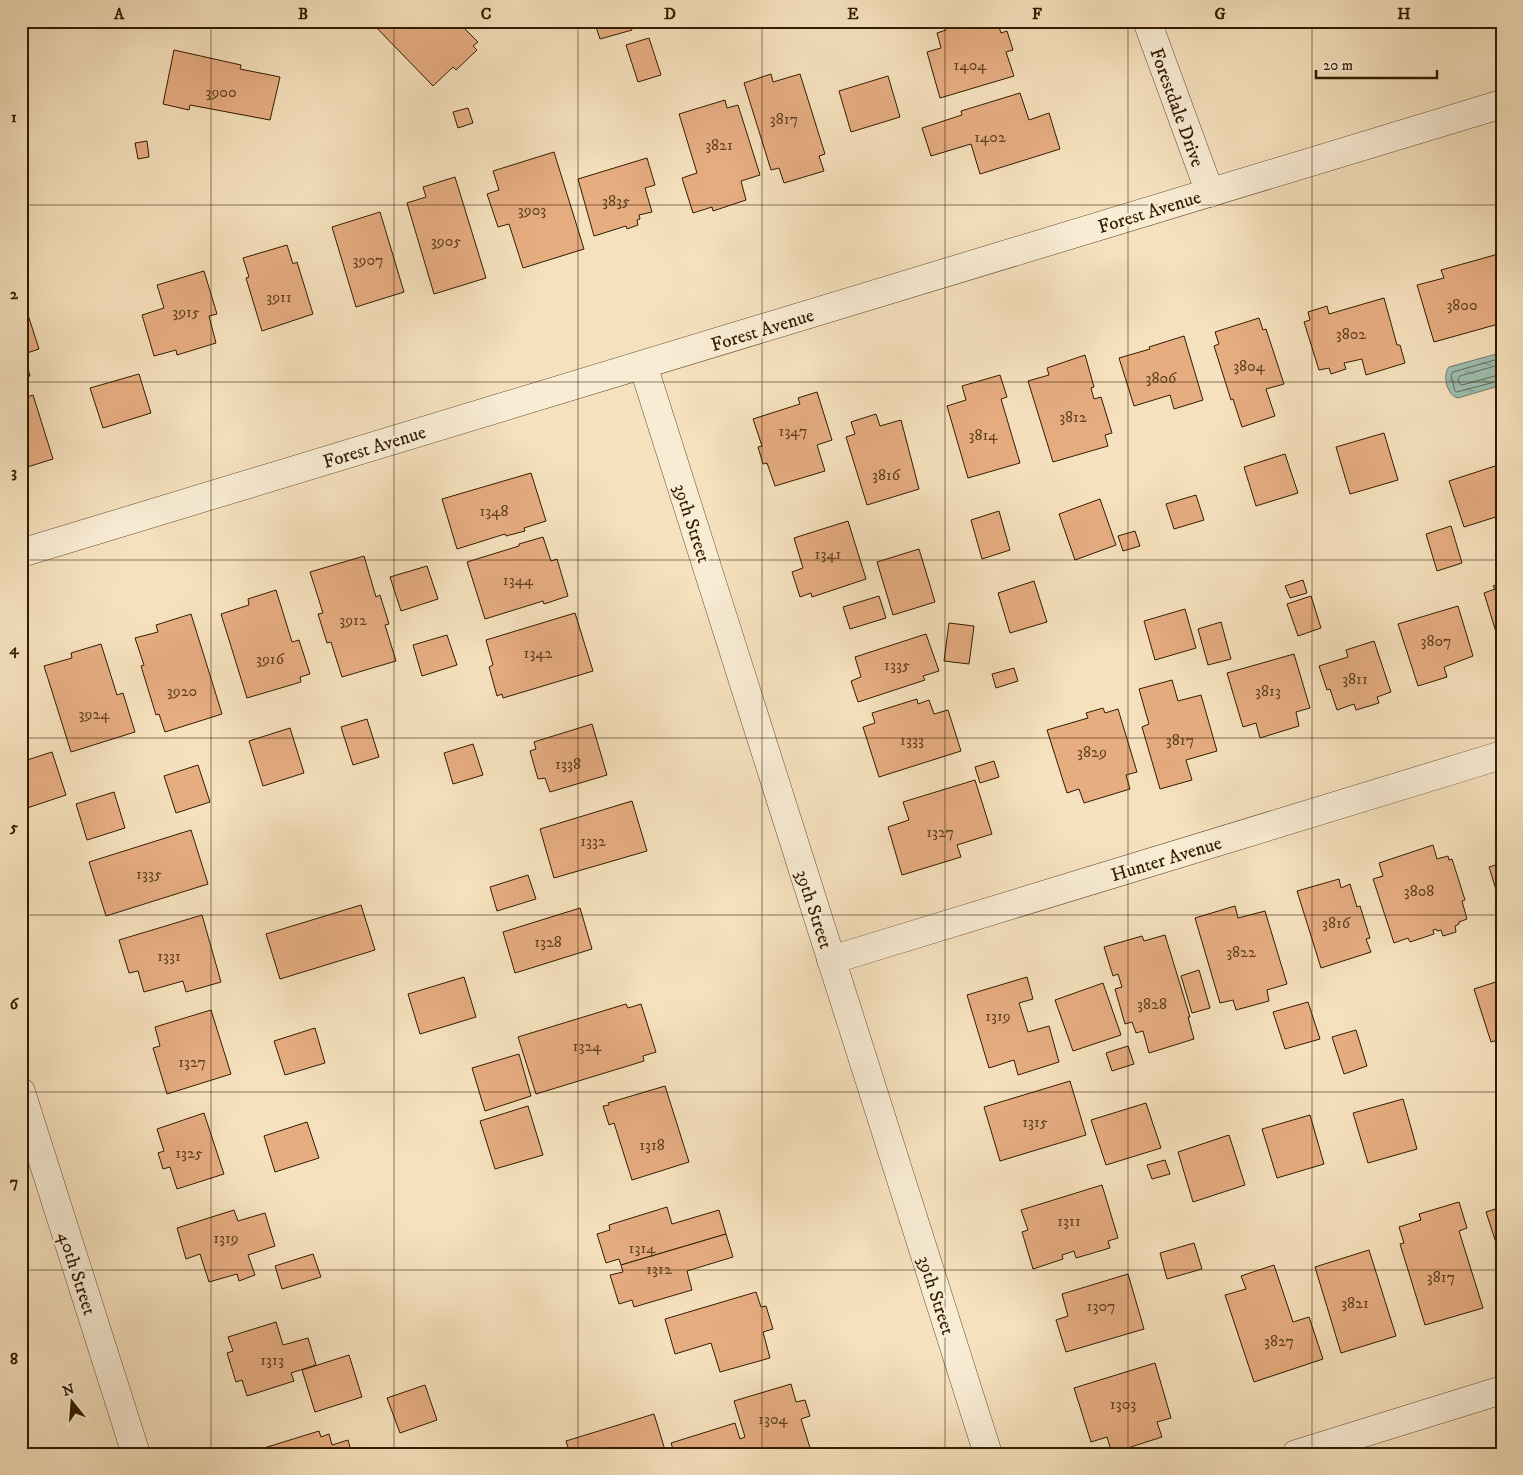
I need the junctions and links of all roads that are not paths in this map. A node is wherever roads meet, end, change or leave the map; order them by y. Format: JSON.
{"nodes":[{"id":1,"x":1147,"y":21,"type":"edge"},
{"id":2,"x":1502,"y":104,"type":"edge"},
{"id":3,"x":1210,"y":193,"type":"junction"},
{"id":4,"x":643,"y":365,"type":"junction"},
{"id":5,"x":21,"y":553,"type":"edge"},
{"id":6,"x":1502,"y":755,"type":"edge"},
{"id":7,"x":831,"y":960,"type":"junction"},
{"id":8,"x":21,"y":1092,"type":"edge"},
{"id":9,"x":1502,"y":1390,"type":"edge"},
{"id":10,"x":136,"y":1454,"type":"edge"},
{"id":11,"x":988,"y":1454,"type":"edge"},
{"id":12,"x":1296,"y":1454,"type":"edge"}],
"edges":[{"from":1,"to":3,"type":"street","name":"Forestdale Drive"},
{"from":2,"to":3,"type":"street","name":"Forest Avenue"},
{"from":3,"to":4,"type":"street","name":"Forest Avenue"},
{"from":4,"to":5,"type":"street","name":"Forest Avenue"},
{"from":4,"to":7,"type":"street","name":"39th Street"},
{"from":6,"to":7,"type":"street","name":"Hunter Avenue"},
{"from":7,"to":11,"type":"street","name":"39th Street"},
{"from":8,"to":10,"type":"street","name":"40th Street"},
{"from":9,"to":12,"type":"street"}]}
